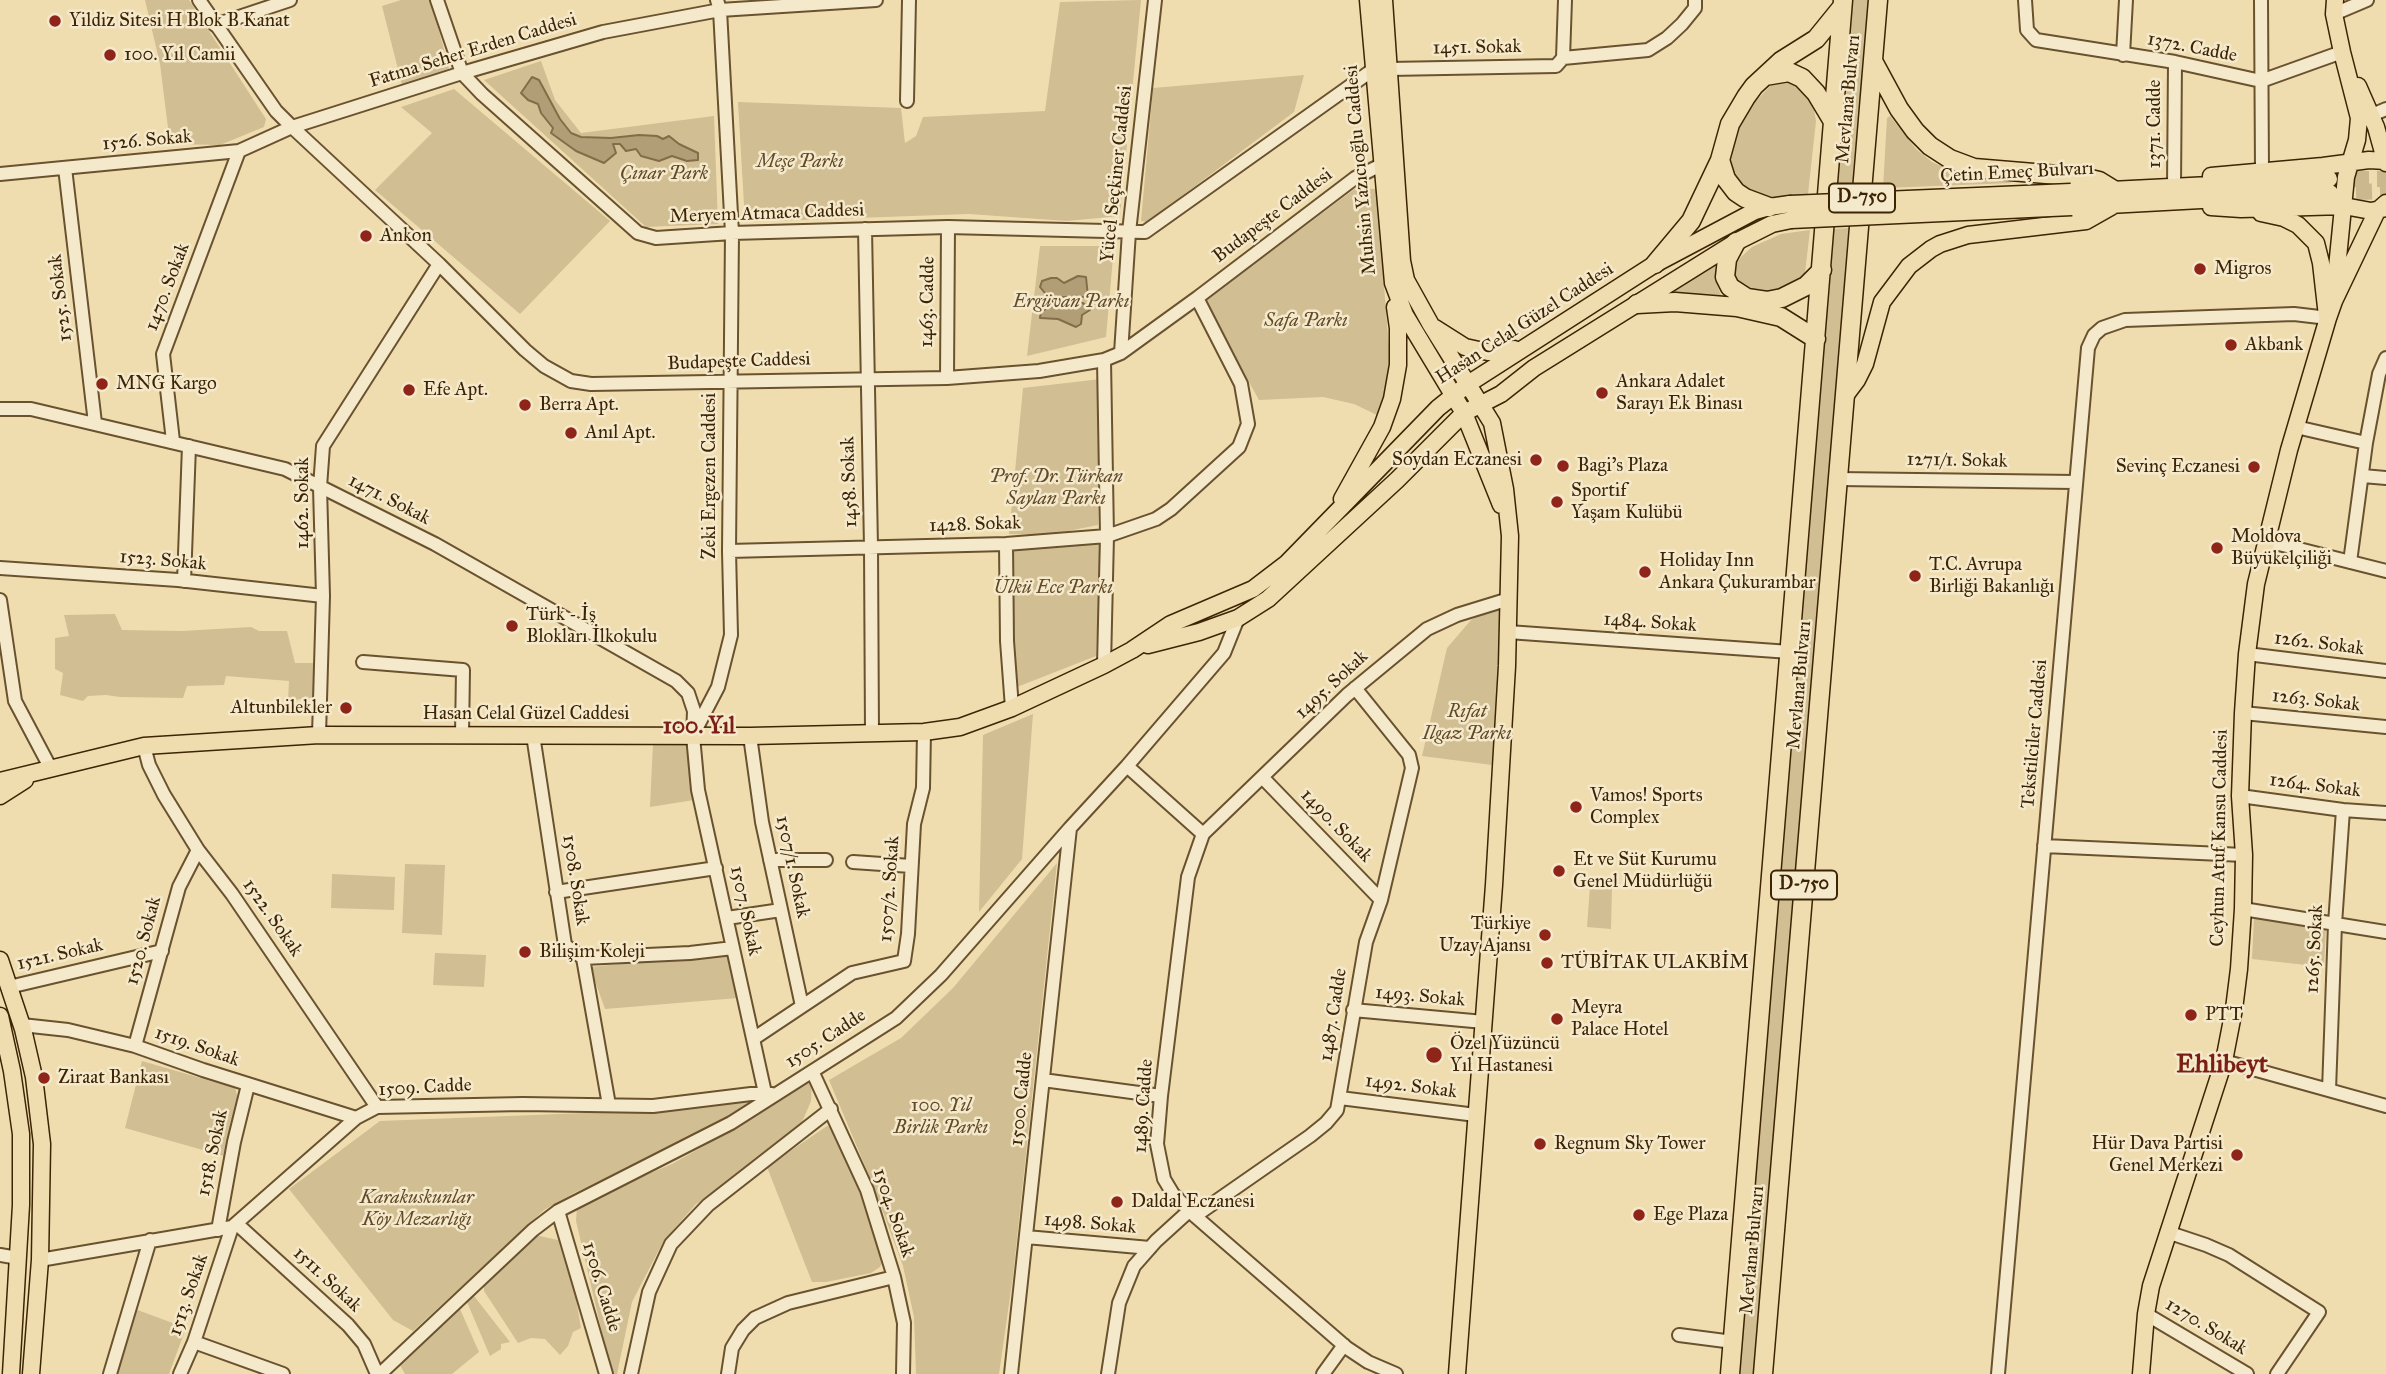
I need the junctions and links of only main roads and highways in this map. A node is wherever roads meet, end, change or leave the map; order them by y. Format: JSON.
{"nodes":[{"id":1,"x":1368,"y":0,"type":"edge"},
{"id":2,"x":1384,"y":0,"type":"edge"},
{"id":3,"x":1878,"y":0,"type":"edge"},
{"id":4,"x":1843,"y":3,"type":"edge"},
{"id":5,"x":2334,"y":7,"type":"edge"},
{"id":6,"x":2342,"y":52,"type":"junction"},
{"id":7,"x":1873,"y":61,"type":"junction"},
{"id":8,"x":1381,"y":69,"type":"junction"},
{"id":9,"x":1765,"y":76,"type":"junction"},
{"id":10,"x":2379,"y":112,"type":"edge"},
{"id":11,"x":1834,"y":122,"type":"junction"},
{"id":12,"x":1720,"y":160,"type":"junction"},
{"id":13,"x":2351,"y":161,"type":"junction"},
{"id":14,"x":2385,"y":161,"type":"edge"},
{"id":15,"x":2329,"y":186,"type":"tunnel mouth"},
{"id":16,"x":2183,"y":190,"type":"junction"},
{"id":17,"x":2114,"y":197,"type":"junction"},
{"id":18,"x":2344,"y":205,"type":"junction"},
{"id":19,"x":1769,"y":207,"type":"junction"},
{"id":20,"x":2383,"y":208,"type":"edge"},
{"id":21,"x":1846,"y":209,"type":"joint"},
{"id":22,"x":2241,"y":209,"type":"junction"},
{"id":23,"x":1790,"y":212,"type":"junction"},
{"id":24,"x":1736,"y":242,"type":"junction"},
{"id":25,"x":1655,"y":264,"type":"junction"},
{"id":26,"x":1822,"y":270,"type":"junction"},
{"id":27,"x":1392,"y":283,"type":"junction"},
{"id":28,"x":2334,"y":301,"type":"junction"},
{"id":29,"x":1637,"y":304,"type":"junction"},
{"id":30,"x":2328,"y":318,"type":"junction"},
{"id":31,"x":1431,"y":325,"type":"junction"},
{"id":32,"x":1816,"y":339,"type":"junction"},
{"id":33,"x":1533,"y":342,"type":"junction"},
{"id":34,"x":1468,"y":384,"type":"junction"},
{"id":35,"x":1452,"y":396,"type":"junction"},
{"id":36,"x":1845,"y":396,"type":"junction"},
{"id":37,"x":1481,"y":404,"type":"junction"},
{"id":38,"x":1464,"y":413,"type":"junction"},
{"id":39,"x":1332,"y":516,"type":"junction"},
{"id":40,"x":1508,"y":520,"type":"junction"},
{"id":41,"x":1227,"y":600,"type":"junction"},
{"id":42,"x":1207,"y":608,"type":"junction"},
{"id":43,"x":1238,"y":618,"type":"junction"},
{"id":44,"x":1214,"y":627,"type":"junction"},
{"id":45,"x":1132,"y":650,"type":"junction"},
{"id":46,"x":33,"y":775,"type":"junction"},
{"id":47,"x":0,"y":781,"type":"edge"},
{"id":48,"x":0,"y":796,"type":"edge"},
{"id":49,"x":0,"y":960,"type":"edge"},
{"id":50,"x":0,"y":1016,"type":"edge"},
{"id":51,"x":1460,"y":1316,"type":"junction"},
{"id":52,"x":11,"y":1374,"type":"edge"},
{"id":53,"x":32,"y":1374,"type":"edge"},
{"id":54,"x":1450,"y":1374,"type":"edge"},
{"id":55,"x":1457,"y":1374,"type":"edge"},
{"id":56,"x":1730,"y":1374,"type":"edge"},
{"id":57,"x":1763,"y":1374,"type":"edge"},
{"id":58,"x":2141,"y":1374,"type":"edge"}],
"edges":[{"from":1,"to":8,"type":"main road","name":"Muhsin Yazıcıoğlu Caddesi"},
{"from":2,"to":8,"type":"main road","name":"Muhsin Yazıcıoğlu Caddesi"},
{"from":3,"to":7,"type":"highway","name":"Mevlana Bulvarı","number":"D-750"},
{"from":4,"to":9,"type":"highway"},
{"from":4,"to":11,"type":"highway","name":"Mevlana Bulvarı"},
{"from":5,"to":6,"type":"main road","name":"Ceyhun Atuf Kansu Caddesi"},
{"from":6,"to":10,"type":"main road","name":"Ceyhun Atuf Kansu Caddesi"},
{"from":6,"to":13,"type":"main road","name":"Ceyhun Atuf Kansu Caddesi"},
{"from":7,"to":17,"type":"highway"},
{"from":7,"to":36,"type":"highway","name":"Mevlana Bulvarı","number":"D-750"},
{"from":8,"to":27,"type":"main road","name":"Muhsin Yazıcıoğlu Caddesi"},
{"from":8,"to":31,"type":"main road","name":"Muhsin Yazıcıoğlu Caddesi"},
{"from":9,"to":11,"type":"highway"},
{"from":9,"to":12,"type":"highway"},
{"from":10,"to":14,"type":"main road","name":"Ceyhun Atuf Kansu Caddesi"},
{"from":11,"to":26,"type":"highway","name":"Mevlana Bulvarı"},
{"from":12,"to":19,"type":"highway"},
{"from":12,"to":25,"type":"highway"},
{"from":13,"to":14,"type":"main road","name":"Çetin Emeç Bulvarı"},
{"from":13,"to":16,"type":"main road","name":"Çetin Emeç Bulvarı"},
{"from":13,"to":18,"type":"main road","name":"Ceyhun Atuf Kansu Caddesi"},
{"from":15,"to":16,"type":"main road","name":"Çetin Emeç Bulvarı"},
{"from":16,"to":17,"type":"main road","name":"Çetin Emeç Bulvarı"},
{"from":16,"to":22,"type":"main road","name":"Çetin Emeç Bulvarı"},
{"from":17,"to":21,"type":"main road","name":"Çetin Emeç Bulvarı","bridge":true},
{"from":17,"to":36,"type":"main road"},
{"from":18,"to":20,"type":"main road","name":"Çetin Emeç Bulvarı"},
{"from":18,"to":22,"type":"main road","name":"Çetin Emeç Bulvarı"},
{"from":18,"to":28,"type":"main road","name":"Ceyhun Atuf Kansu Caddesi"},
{"from":19,"to":23,"type":"main road","name":"Hasan Celal Güzel Caddesi"},
{"from":19,"to":25,"type":"main road","name":"Hasan Celal Güzel Caddesi"},
{"from":20,"to":28,"type":"main road","name":"Ceyhun Atuf Kansu Caddesi"},
{"from":21,"to":23,"type":"main road","name":"Hasan Celal Güzel Caddesi","bridge":true},
{"from":22,"to":30,"type":"main road"},
{"from":23,"to":24,"type":"main road","name":"Hasan Celal Güzel Caddesi"},
{"from":24,"to":26,"type":"highway"},
{"from":24,"to":29,"type":"main road","name":"Hasan Celal Güzel Caddesi"},
{"from":25,"to":33,"type":"main road","name":"Hasan Celal Güzel Caddesi"},
{"from":26,"to":32,"type":"highway","name":"Mevlana Bulvarı"},
{"from":27,"to":35,"type":"main road","name":"Muhsin Yazıcıoğlu Caddesi"},
{"from":27,"to":39,"type":"main road"},
{"from":28,"to":30,"type":"main road","name":"Ceyhun Atuf Kansu Caddesi"},
{"from":29,"to":32,"type":"highway"},
{"from":29,"to":37,"type":"main road","name":"Hasan Celal Güzel Caddesi"},
{"from":30,"to":58,"type":"main road","name":"Ceyhun Atuf Kansu Caddesi"},
{"from":31,"to":33,"type":"main road"},
{"from":31,"to":34,"type":"main road","name":"Muhsin Yazıcıoğlu Caddesi"},
{"from":32,"to":56,"type":"highway","name":"Mevlana Bulvarı"},
{"from":33,"to":34,"type":"main road","name":"Hasan Celal Güzel Caddesi"},
{"from":34,"to":35,"type":"main road","name":"Hasan Celal Güzel Caddesi"},
{"from":34,"to":37,"type":"main road","name":"Muhsin Yazıcıoğlu Caddesi"},
{"from":35,"to":38,"type":"main road","name":"Muhsin Yazıcıoğlu Caddesi"},
{"from":35,"to":39,"type":"main road","name":"Hasan Celal Güzel Caddesi"},
{"from":36,"to":57,"type":"highway","name":"Mevlana Bulvarı","number":"D-750"},
{"from":37,"to":38,"type":"main road","name":"Hasan Celal Güzel Caddesi"},
{"from":37,"to":40,"type":"main road","name":"Muhsin Yazıcıoğlu Caddesi"},
{"from":38,"to":40,"type":"main road","name":"Muhsin Yazıcıoğlu Caddesi"},
{"from":38,"to":43,"type":"main road","name":"Hasan Celal Güzel Caddesi"},
{"from":39,"to":41,"type":"main road","name":"Hasan Celal Güzel Caddesi"},
{"from":40,"to":51,"type":"main road","name":"Muhsin Yazıcıoğlu Caddesi"},
{"from":41,"to":42,"type":"main road","name":"Hasan Celal Güzel Caddesi"},
{"from":41,"to":43,"type":"main road"},
{"from":42,"to":44,"type":"main road"},
{"from":42,"to":45,"type":"main road","name":"Hasan Celal Güzel Caddesi"},
{"from":43,"to":44,"type":"main road","name":"Hasan Celal Güzel Caddesi"},
{"from":44,"to":45,"type":"main road","name":"Hasan Celal Güzel Caddesi"},
{"from":45,"to":46,"type":"main road","name":"Hasan Celal Güzel Caddesi"},
{"from":46,"to":47,"type":"main road","name":"Hasan Celal Güzel Caddesi"},
{"from":46,"to":48,"type":"main road","name":"Hasan Celal Güzel Caddesi"},
{"from":49,"to":53,"type":"main road"},
{"from":50,"to":52,"type":"main road"},
{"from":51,"to":54,"type":"main road","name":"Muhsin Yazıcıoğlu Caddesi"},
{"from":51,"to":55,"type":"main road","name":"Muhsin Yazıcıoğlu Caddesi"}]}
